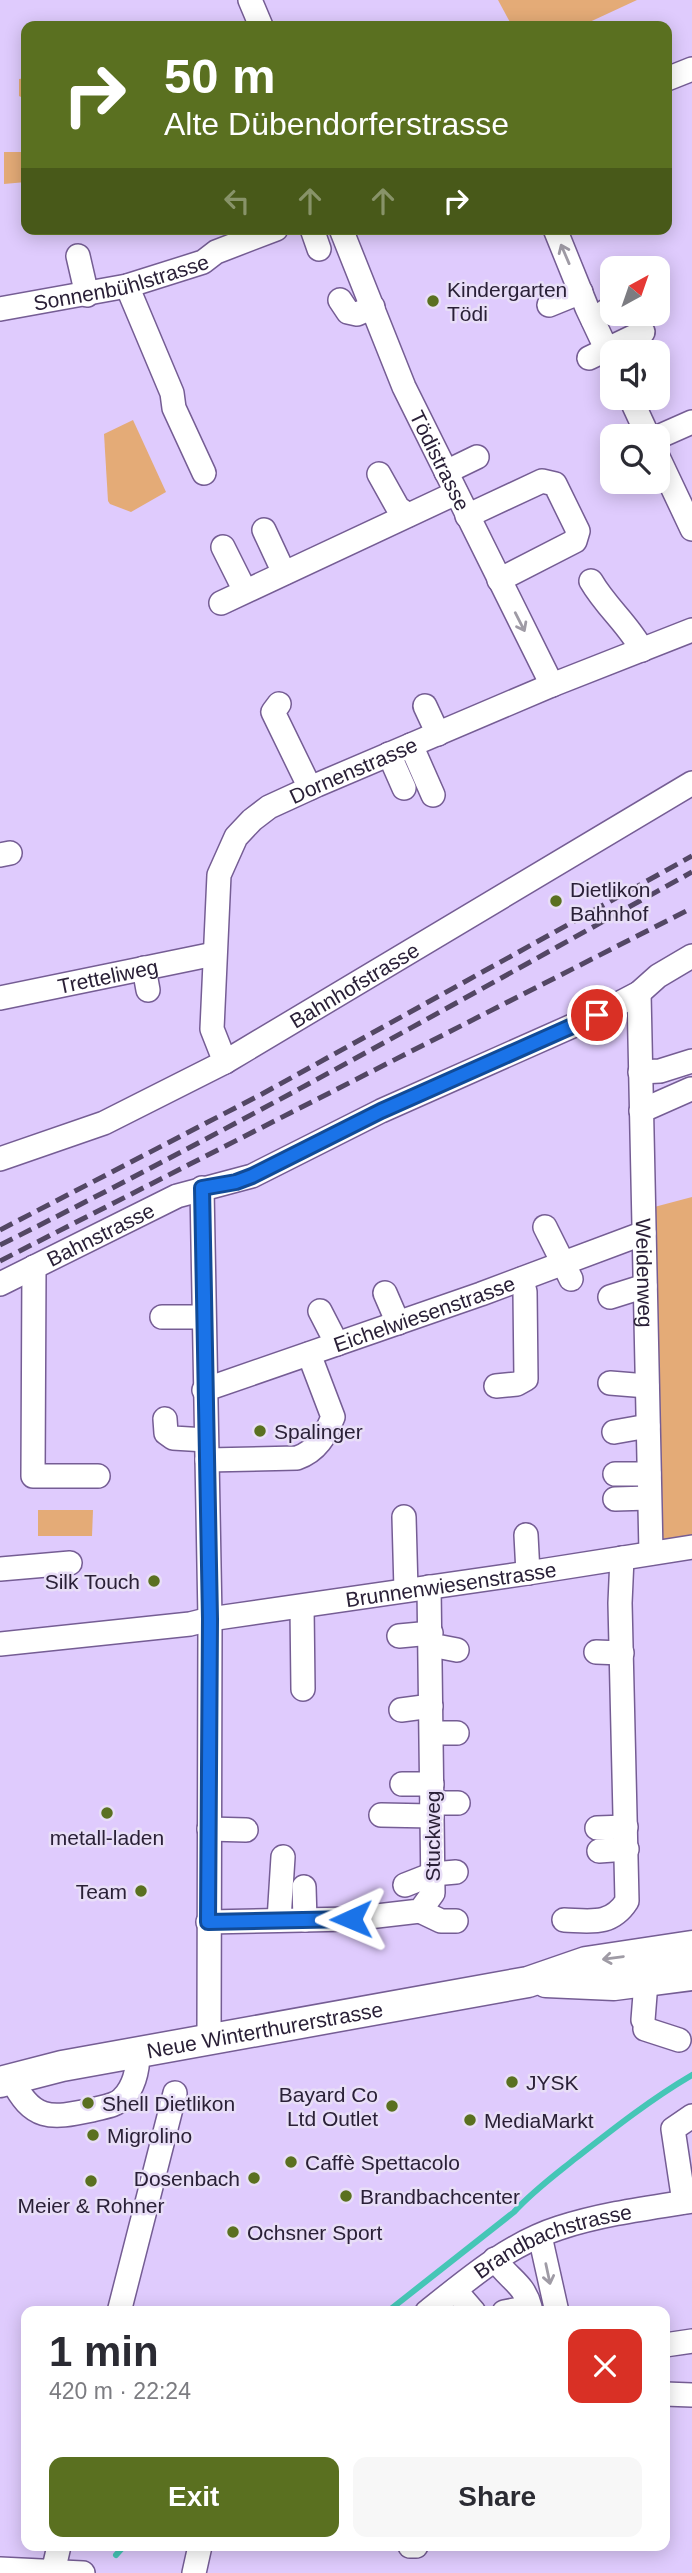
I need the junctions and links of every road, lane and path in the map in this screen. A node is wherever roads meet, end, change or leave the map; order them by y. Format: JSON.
{"nodes":[{"id":1,"x":250,"y":0,"type":"edge"},
{"id":2,"x":259,"y":21,"type":"edge"},
{"id":3,"x":692,"y":69,"type":"edge"},
{"id":4,"x":672,"y":77,"type":"edge"},
{"id":5,"x":260,"y":235,"type":"edge"},
{"id":6,"x":343,"y":235,"type":"edge"},
{"id":7,"x":557,"y":235,"type":"edge"},
{"id":8,"x":78,"y":256,"type":"dead end"},
{"id":9,"x":127,"y":286,"type":"junction"},
{"id":10,"x":581,"y":292,"type":"junction"},
{"id":11,"x":87,"y":295,"type":"junction"},
{"id":12,"x":340,"y":300,"type":"dead end"},
{"id":13,"x":549,"y":305,"type":"dead end"},
{"id":14,"x":373,"y":307,"type":"junction"},
{"id":15,"x":0,"y":309,"type":"edge"},
{"id":16,"x":600,"y":315,"type":"edge"},
{"id":17,"x":593,"y":320,"type":"junction"},
{"id":18,"x":643,"y":332,"type":"dead end"},
{"id":19,"x":630,"y":340,"type":"edge"},
{"id":20,"x":600,"y":345,"type":"edge"},
{"id":21,"x":692,"y":422,"type":"edge"},
{"id":22,"x":670,"y":432,"type":"edge"},
{"id":23,"x":477,"y":457,"type":"dead end"},
{"id":24,"x":446,"y":472,"type":"junction"},
{"id":25,"x":204,"y":473,"type":"dead end"},
{"id":26,"x":379,"y":474,"type":"dead end"},
{"id":27,"x":670,"y":482,"type":"edge"},
{"id":28,"x":456,"y":493,"type":"junction"},
{"id":29,"x":408,"y":515,"type":"junction"},
{"id":30,"x":467,"y":516,"type":"junction"},
{"id":31,"x":692,"y":529,"type":"edge"},
{"id":32,"x":264,"y":530,"type":"dead end"},
{"id":33,"x":223,"y":547,"type":"dead end"},
{"id":34,"x":284,"y":573,"type":"junction"},
{"id":35,"x":499,"y":580,"type":"junction"},
{"id":36,"x":591,"y":581,"type":"dead end"},
{"id":37,"x":246,"y":592,"type":"junction"},
{"id":38,"x":221,"y":603,"type":"dead end"},
{"id":39,"x":692,"y":630,"type":"edge"},
{"id":40,"x":642,"y":650,"type":"junction"},
{"id":41,"x":552,"y":685,"type":"junction"},
{"id":42,"x":279,"y":704,"type":"dead end"},
{"id":43,"x":425,"y":705,"type":"dead end"},
{"id":44,"x":438,"y":734,"type":"junction"},
{"id":45,"x":411,"y":745,"type":"junction"},
{"id":46,"x":389,"y":754,"type":"junction"},
{"id":47,"x":692,"y":783,"type":"edge"},
{"id":48,"x":310,"y":788,"type":"junction"},
{"id":49,"x":404,"y":788,"type":"dead end"},
{"id":50,"x":433,"y":795,"type":"dead end"},
{"id":51,"x":214,"y":954,"type":"junction"},
{"id":52,"x":692,"y":956,"type":"edge"},
{"id":53,"x":639,"y":993,"type":"junction"},
{"id":54,"x":0,"y":998,"type":"edge"},
{"id":55,"x":692,"y":1060,"type":"edge"},
{"id":56,"x":225,"y":1062,"type":"junction"},
{"id":57,"x":640,"y":1072,"type":"junction"},
{"id":58,"x":691,"y":1089,"type":"edge"},
{"id":59,"x":641,"y":1111,"type":"junction"},
{"id":60,"x":0,"y":1159,"type":"edge"},
{"id":61,"x":202,"y":1188,"type":"junction"},
{"id":62,"x":545,"y":1227,"type":"dead end"},
{"id":63,"x":644,"y":1233,"type":"junction"},
{"id":64,"x":34,"y":1266,"type":"junction"},
{"id":65,"x":568,"y":1271,"type":"junction"},
{"id":66,"x":522,"y":1279,"type":"junction"},
{"id":67,"x":0,"y":1284,"type":"edge"},
{"id":68,"x":645,"y":1286,"type":"junction"},
{"id":69,"x":385,"y":1293,"type":"dead end"},
{"id":70,"x":610,"y":1297,"type":"dead end"},
{"id":71,"x":320,"y":1311,"type":"dead end"},
{"id":72,"x":162,"y":1317,"type":"dead end"},
{"id":73,"x":203,"y":1317,"type":"junction"},
{"id":74,"x":398,"y":1323,"type":"junction"},
{"id":75,"x":337,"y":1344,"type":"junction"},
{"id":76,"x":309,"y":1354,"type":"junction"},
{"id":77,"x":610,"y":1383,"type":"dead end"},
{"id":78,"x":496,"y":1386,"type":"dead end"},
{"id":79,"x":647,"y":1386,"type":"junction"},
{"id":80,"x":204,"y":1390,"type":"junction"},
{"id":81,"x":165,"y":1419,"type":"dead end"},
{"id":82,"x":648,"y":1426,"type":"junction"},
{"id":83,"x":614,"y":1432,"type":"dead end"},
{"id":84,"x":207,"y":1450,"type":"junction"},
{"id":85,"x":615,"y":1474,"type":"dead end"},
{"id":86,"x":649,"y":1474,"type":"junction"},
{"id":87,"x":98,"y":1476,"type":"dead end"},
{"id":88,"x":649,"y":1498,"type":"junction"},
{"id":89,"x":615,"y":1499,"type":"dead end"},
{"id":90,"x":404,"y":1517,"type":"dead end"},
{"id":91,"x":526,"y":1535,"type":"dead end"},
{"id":92,"x":692,"y":1547,"type":"edge"},
{"id":93,"x":651,"y":1553,"type":"junction"},
{"id":94,"x":622,"y":1558,"type":"junction"},
{"id":95,"x":70,"y":1563,"type":"dead end"},
{"id":96,"x":0,"y":1570,"type":"edge"},
{"id":97,"x":528,"y":1573,"type":"junction"},
{"id":98,"x":417,"y":1588,"type":"junction"},
{"id":99,"x":302,"y":1606,"type":"junction"},
{"id":100,"x":210,"y":1619,"type":"junction"},
{"id":101,"x":399,"y":1636,"type":"dead end"},
{"id":102,"x":431,"y":1639,"type":"junction"},
{"id":103,"x":0,"y":1644,"type":"edge"},
{"id":104,"x":457,"y":1650,"type":"dead end"},
{"id":105,"x":626,"y":1650,"type":"junction"},
{"id":106,"x":596,"y":1652,"type":"dead end"},
{"id":107,"x":303,"y":1689,"type":"dead end"},
{"id":108,"x":431,"y":1706,"type":"junction"},
{"id":109,"x":401,"y":1710,"type":"dead end"},
{"id":110,"x":432,"y":1733,"type":"junction"},
{"id":111,"x":457,"y":1733,"type":"dead end"},
{"id":112,"x":402,"y":1784,"type":"dead end"},
{"id":113,"x":432,"y":1801,"type":"junction"},
{"id":114,"x":458,"y":1803,"type":"dead end"},
{"id":115,"x":380,"y":1815,"type":"dead end"},
{"id":116,"x":597,"y":1828,"type":"dead end"},
{"id":117,"x":209,"y":1829,"type":"junction"},
{"id":118,"x":246,"y":1830,"type":"dead end"},
{"id":119,"x":626,"y":1838,"type":"junction"},
{"id":120,"x":598,"y":1851,"type":"dead end"},
{"id":121,"x":283,"y":1857,"type":"dead end"},
{"id":122,"x":456,"y":1872,"type":"dead end"},
{"id":123,"x":433,"y":1874,"type":"junction"},
{"id":124,"x":405,"y":1885,"type":"dead end"},
{"id":125,"x":304,"y":1887,"type":"dead end"},
{"id":126,"x":415,"y":1915,"type":"junction"},
{"id":127,"x":279,"y":1920,"type":"junction"},
{"id":128,"x":305,"y":1920,"type":"junction"},
{"id":129,"x":564,"y":1920,"type":"dead end"},
{"id":130,"x":456,"y":1921,"type":"dead end"},
{"id":131,"x":208,"y":1922,"type":"junction"},
{"id":132,"x":688,"y":1956,"type":"edge"},
{"id":133,"x":528,"y":1982,"type":"junction"},
{"id":134,"x":646,"y":1982,"type":"junction"},
{"id":135,"x":209,"y":2041,"type":"junction"},
{"id":136,"x":686,"y":2043,"type":"edge"},
{"id":137,"x":138,"y":2052,"type":"junction"},
{"id":138,"x":6,"y":2080,"type":"edge"},
{"id":139,"x":176,"y":2093,"type":"dead end"},
{"id":140,"x":692,"y":2116,"type":"edge"},
{"id":141,"x":688,"y":2201,"type":"edge"},
{"id":142,"x":540,"y":2236,"type":"junction"},
{"id":143,"x":495,"y":2259,"type":"junction"},
{"id":144,"x":455,"y":2290,"type":"junction"},
{"id":145,"x":121,"y":2306,"type":"edge"},
{"id":146,"x":435,"y":2306,"type":"edge"},
{"id":147,"x":469,"y":2306,"type":"edge"},
{"id":148,"x":530,"y":2306,"type":"edge"},
{"id":149,"x":556,"y":2306,"type":"edge"},
{"id":150,"x":692,"y":2341,"type":"edge"},
{"id":151,"x":670,"y":2344,"type":"edge"},
{"id":152,"x":670,"y":2394,"type":"edge"},
{"id":153,"x":692,"y":2395,"type":"edge"},
{"id":154,"x":58,"y":2551,"type":"edge"},
{"id":155,"x":199,"y":2551,"type":"edge"},
{"id":156,"x":0,"y":2569,"type":"edge"},
{"id":157,"x":53,"y":2572,"type":"edge"},
{"id":158,"x":83,"y":2573,"type":"edge"},
{"id":159,"x":194,"y":2573,"type":"edge"}],
"edges":[{"from":1,"to":2,"type":"street"},
{"from":3,"to":4,"type":"street"},
{"from":5,"to":9,"type":"street","name":"Sonnenbühlstrasse"},
{"from":6,"to":14,"type":"street","name":"Tödistrasse"},
{"from":10,"to":7,"type":"street","one_way":true},
{"from":8,"to":11,"type":"street"},
{"from":9,"to":11,"type":"street","name":"Sonnenbühlstrasse"},
{"from":9,"to":25,"type":"street"},
{"from":10,"to":13,"type":"street"},
{"from":10,"to":17,"type":"street"},
{"from":11,"to":15,"type":"street","name":"Sonnenbühlstrasse"},
{"from":12,"to":14,"type":"street"},
{"from":14,"to":24,"type":"street","name":"Tödistrasse"},
{"from":16,"to":17,"type":"street"},
{"from":17,"to":20,"type":"street"},
{"from":18,"to":19,"type":"street"},
{"from":21,"to":22,"type":"street"},
{"from":23,"to":24,"type":"street"},
{"from":24,"to":28,"type":"street","name":"Tödistrasse"},
{"from":26,"to":29,"type":"street"},
{"from":27,"to":31,"type":"street"},
{"from":28,"to":29,"type":"street"},
{"from":28,"to":30,"type":"street","name":"Tödistrasse"},
{"from":29,"to":34,"type":"street"},
{"from":30,"to":35,"type":"street","name":"Tödistrasse"},
{"from":30,"to":35,"type":"street"},
{"from":32,"to":34,"type":"street"},
{"from":33,"to":37,"type":"street"},
{"from":34,"to":37,"type":"street"},
{"from":35,"to":41,"type":"street","name":"Tödistrasse","one_way":true},
{"from":36,"to":40,"type":"street"},
{"from":37,"to":38,"type":"street"},
{"from":39,"to":40,"type":"street","name":"Dornenstrasse"},
{"from":40,"to":41,"type":"street","name":"Dornenstrasse"},
{"from":41,"to":44,"type":"street","name":"Dornenstrasse"},
{"from":42,"to":48,"type":"street"},
{"from":43,"to":44,"type":"street"},
{"from":44,"to":45,"type":"street","name":"Dornenstrasse"},
{"from":45,"to":46,"type":"street","name":"Dornenstrasse"},
{"from":45,"to":50,"type":"street"},
{"from":46,"to":48,"type":"street","name":"Dornenstrasse"},
{"from":46,"to":49,"type":"street"},
{"from":47,"to":56,"type":"street","name":"Bahnhofstrasse"},
{"from":48,"to":51,"type":"street","name":"Dornenstrasse"},
{"from":51,"to":54,"type":"street","name":"Tretteliweg"},
{"from":51,"to":56,"type":"street","name":"Dornenstrasse"},
{"from":52,"to":53,"type":"street","name":"Bahnstrasse"},
{"from":53,"to":57,"type":"street","name":"Weidenweg"},
{"from":53,"to":61,"type":"street","name":"Bahnstrasse"},
{"from":55,"to":57,"type":"street"},
{"from":56,"to":60,"type":"street","name":"Bahnhofstrasse"},
{"from":57,"to":59,"type":"street","name":"Weidenweg"},
{"from":58,"to":59,"type":"street"},
{"from":59,"to":63,"type":"street","name":"Weidenweg"},
{"from":61,"to":64,"type":"street","name":"Bahnstrasse"},
{"from":61,"to":73,"type":"street"},
{"from":62,"to":65,"type":"street"},
{"from":63,"to":65,"type":"street","name":"Eichelwiesenstrasse"},
{"from":63,"to":68,"type":"street","name":"Weidenweg"},
{"from":64,"to":67,"type":"street","name":"Bahnstrasse"},
{"from":64,"to":87,"type":"street"},
{"from":65,"to":66,"type":"street","name":"Eichelwiesenstrasse"},
{"from":66,"to":74,"type":"street","name":"Eichelwiesenstrasse"},
{"from":66,"to":78,"type":"street"},
{"from":68,"to":70,"type":"street"},
{"from":68,"to":79,"type":"street","name":"Weidenweg"},
{"from":69,"to":74,"type":"street"},
{"from":71,"to":75,"type":"street"},
{"from":72,"to":73,"type":"street"},
{"from":73,"to":80,"type":"street"},
{"from":74,"to":75,"type":"street","name":"Eichelwiesenstrasse"},
{"from":75,"to":76,"type":"street","name":"Eichelwiesenstrasse"},
{"from":76,"to":80,"type":"street","name":"Eichelwiesenstrasse"},
{"from":76,"to":84,"type":"street"},
{"from":77,"to":79,"type":"street"},
{"from":79,"to":82,"type":"street","name":"Weidenweg"},
{"from":80,"to":84,"type":"street"},
{"from":81,"to":84,"type":"street"},
{"from":82,"to":83,"type":"street"},
{"from":82,"to":86,"type":"street","name":"Weidenweg"},
{"from":84,"to":100,"type":"street"},
{"from":85,"to":86,"type":"street"},
{"from":86,"to":88,"type":"street","name":"Weidenweg"},
{"from":88,"to":89,"type":"street"},
{"from":88,"to":93,"type":"street","name":"Weidenweg"},
{"from":90,"to":98,"type":"street","name":"Stuckweg"},
{"from":91,"to":97,"type":"street"},
{"from":92,"to":93,"type":"street","name":"Brunnenwiesenstrasse"},
{"from":93,"to":94,"type":"street","name":"Brunnenwiesenstrasse"},
{"from":94,"to":97,"type":"street","name":"Brunnenwiesenstrasse"},
{"from":94,"to":105,"type":"street"},
{"from":95,"to":96,"type":"street"},
{"from":97,"to":98,"type":"street","name":"Brunnenwiesenstrasse"},
{"from":98,"to":99,"type":"street","name":"Brunnenwiesenstrasse"},
{"from":98,"to":102,"type":"street","name":"Stuckweg"},
{"from":99,"to":100,"type":"street","name":"Brunnenwiesenstrasse"},
{"from":99,"to":107,"type":"street"},
{"from":100,"to":103,"type":"street","name":"Brunnenwiesenstrasse"},
{"from":100,"to":117,"type":"street"},
{"from":101,"to":102,"type":"street"},
{"from":102,"to":104,"type":"street"},
{"from":102,"to":108,"type":"street","name":"Stuckweg"},
{"from":105,"to":106,"type":"street"},
{"from":105,"to":119,"type":"street"},
{"from":108,"to":109,"type":"street"},
{"from":108,"to":110,"type":"street","name":"Stuckweg"},
{"from":110,"to":111,"type":"street"},
{"from":110,"to":113,"type":"street","name":"Stuckweg"},
{"from":112,"to":113,"type":"street"},
{"from":113,"to":114,"type":"street"},
{"from":113,"to":115,"type":"street"},
{"from":113,"to":123,"type":"street","name":"Stuckweg"},
{"from":116,"to":119,"type":"street"},
{"from":117,"to":118,"type":"street"},
{"from":117,"to":131,"type":"street"},
{"from":119,"to":120,"type":"street"},
{"from":119,"to":129,"type":"street"},
{"from":121,"to":127,"type":"street"},
{"from":122,"to":123,"type":"street"},
{"from":123,"to":124,"type":"street"},
{"from":123,"to":126,"type":"street","name":"Stuckweg"},
{"from":125,"to":128,"type":"street"},
{"from":126,"to":128,"type":"street"},
{"from":126,"to":130,"type":"street"},
{"from":127,"to":128,"type":"street"},
{"from":127,"to":131,"type":"street"},
{"from":131,"to":135,"type":"street"},
{"from":132,"to":133,"type":"main road","name":"Neue Winterthurerstrasse","one_way":true},
{"from":132,"to":134,"type":"main road","name":"Neue Winterthurerstrasse"},
{"from":133,"to":134,"type":"main road","name":"Neue Winterthurerstrasse"},
{"from":133,"to":135,"type":"main road","name":"Neue Winterthurerstrasse"},
{"from":134,"to":136,"type":"street"},
{"from":135,"to":137,"type":"main road","name":"Neue Winterthurerstrasse"},
{"from":137,"to":138,"type":"main road","name":"Neue Winterthurerstrasse"},
{"from":137,"to":138,"type":"street"},
{"from":139,"to":145,"type":"street"},
{"from":140,"to":141,"type":"street"},
{"from":141,"to":142,"type":"street","name":"Brandbachstrasse"},
{"from":142,"to":143,"type":"street","name":"Brandbachstrasse"},
{"from":142,"to":149,"type":"street","one_way":true},
{"from":143,"to":144,"type":"street","name":"Brandbachstrasse"},
{"from":143,"to":148,"type":"street"},
{"from":144,"to":146,"type":"street","name":"Brandbachstrasse"},
{"from":144,"to":147,"type":"street"},
{"from":150,"to":151,"type":"street"},
{"from":152,"to":153,"type":"street"},
{"from":154,"to":157,"type":"street"},
{"from":155,"to":159,"type":"street"},
{"from":156,"to":157,"type":"street"},
{"from":157,"to":158,"type":"street"}]}
